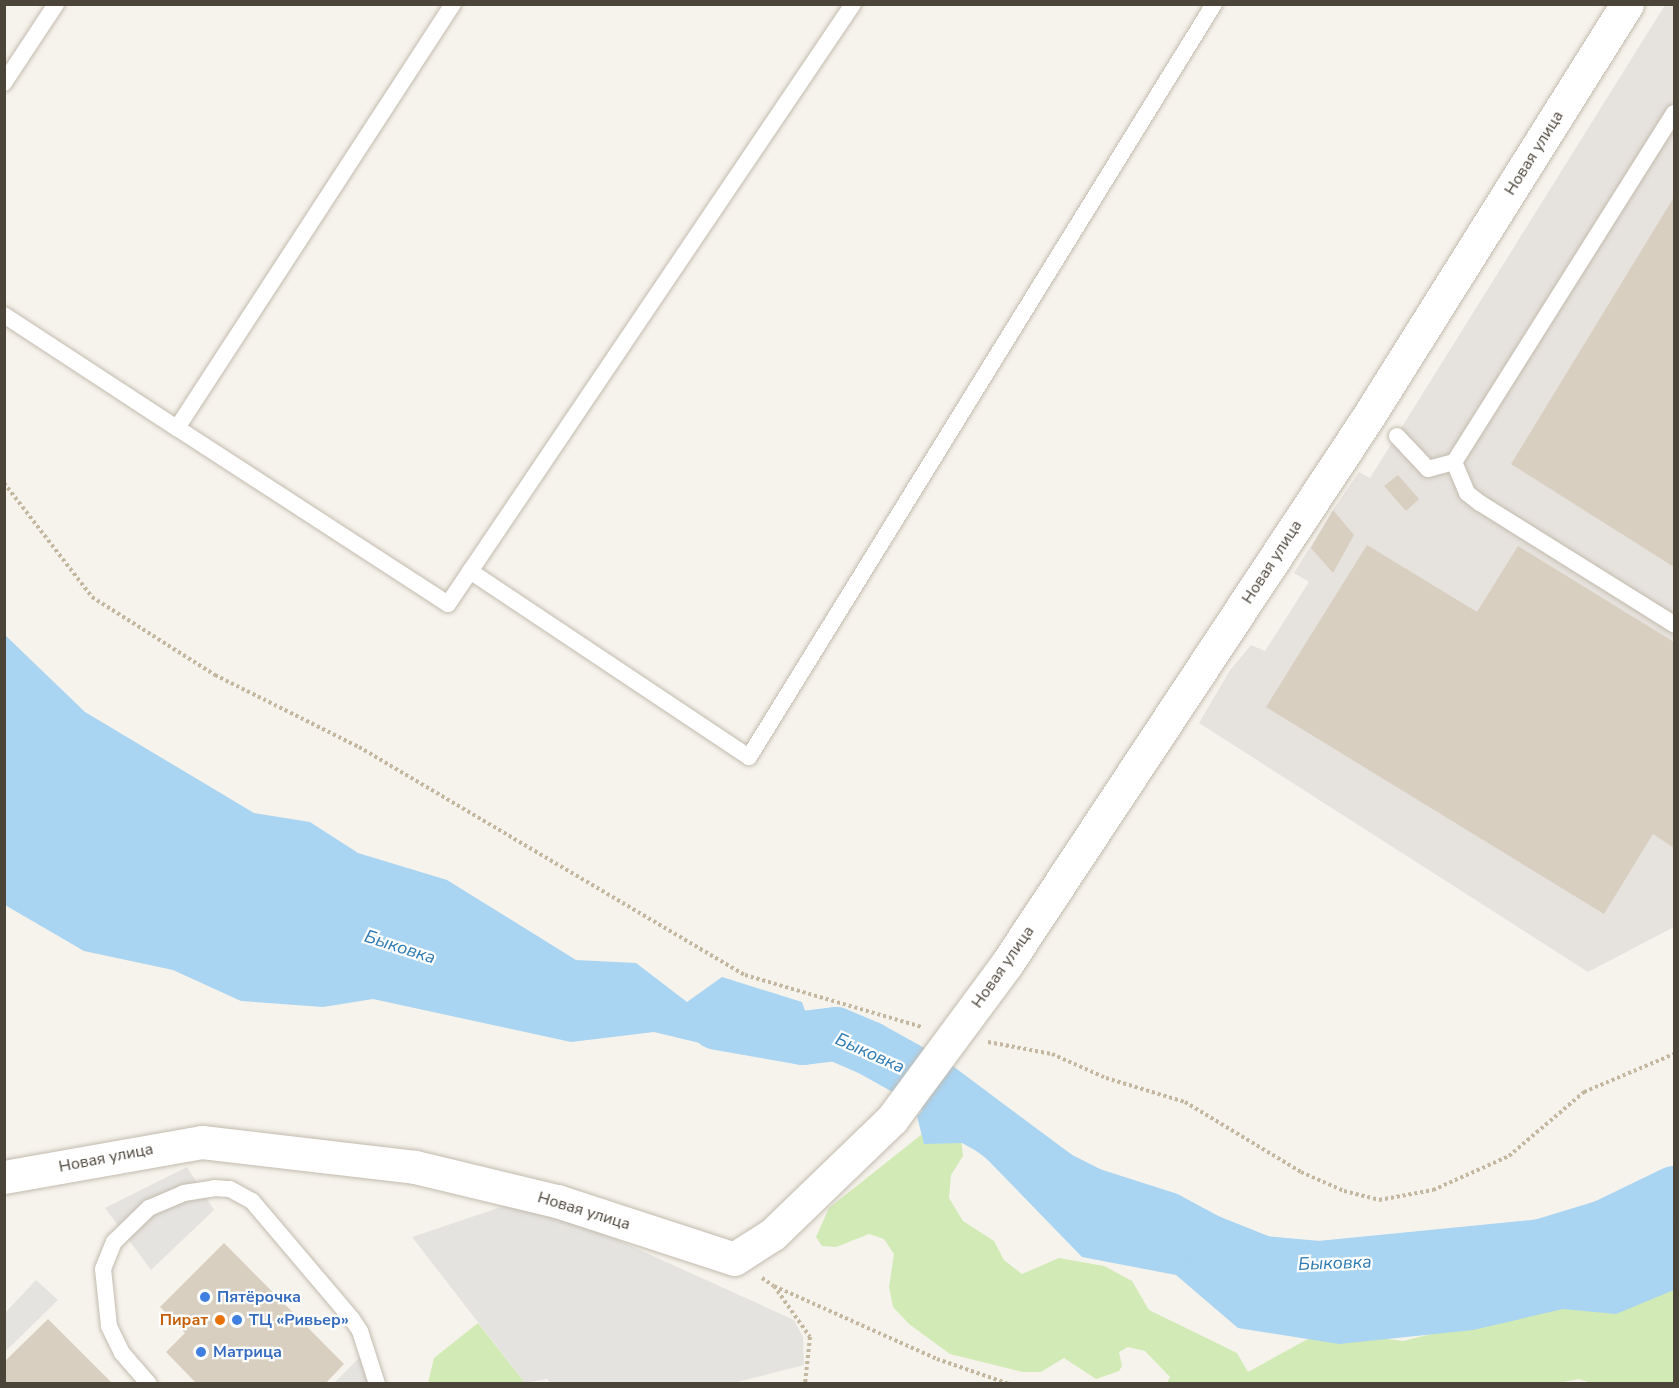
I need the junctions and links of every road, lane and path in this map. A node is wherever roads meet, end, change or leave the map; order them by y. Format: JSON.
{"nodes":[{"id":1,"x":56,"y":4,"type":"edge"},
{"id":2,"x":453,"y":4,"type":"edge"},
{"id":3,"x":853,"y":4,"type":"edge"},
{"id":4,"x":1214,"y":4,"type":"edge"},
{"id":5,"x":1627,"y":4,"type":"edge"},
{"id":6,"x":4,"y":83,"type":"edge"},
{"id":7,"x":1674,"y":113,"type":"edge"},
{"id":8,"x":4,"y":315,"type":"edge"},
{"id":9,"x":177,"y":428,"type":"junction"},
{"id":10,"x":1396,"y":436,"type":"dead end"},
{"id":11,"x":1454,"y":462,"type":"junction"},
{"id":12,"x":4,"y":483,"type":"edge"},
{"id":13,"x":470,"y":571,"type":"junction"},
{"id":14,"x":1674,"y":624,"type":"edge"},
{"id":15,"x":947,"y":1047,"type":"junction"},
{"id":16,"x":1674,"y":1054,"type":"edge"},
{"id":17,"x":4,"y":1177,"type":"edge"},
{"id":18,"x":734,"y":1259,"type":"junction"},
{"id":19,"x":774,"y":1286,"type":"junction"},
{"id":20,"x":149,"y":1383,"type":"edge"},
{"id":21,"x":377,"y":1383,"type":"edge"},
{"id":22,"x":805,"y":1383,"type":"edge"},
{"id":23,"x":1007,"y":1383,"type":"edge"}],
"edges":[{"from":1,"to":6,"type":"lane"},
{"from":2,"to":9,"type":"lane"},
{"from":3,"to":13,"type":"lane"},
{"from":4,"to":13,"type":"lane"},
{"from":5,"to":15,"type":"street","name":"Новая улица"},
{"from":7,"to":11,"type":"lane"},
{"from":8,"to":9,"type":"lane"},
{"from":9,"to":13,"type":"lane"},
{"from":10,"to":11,"type":"lane"},
{"from":11,"to":14,"type":"lane"},
{"from":12,"to":15,"type":"path"},
{"from":15,"to":16,"type":"path"},
{"from":15,"to":18,"type":"street","name":"Новая улица"},
{"from":17,"to":18,"type":"street","name":"Новая улица"},
{"from":18,"to":19,"type":"path"},
{"from":19,"to":22,"type":"path"},
{"from":19,"to":23,"type":"path"},
{"from":20,"to":21,"type":"lane"}]}
